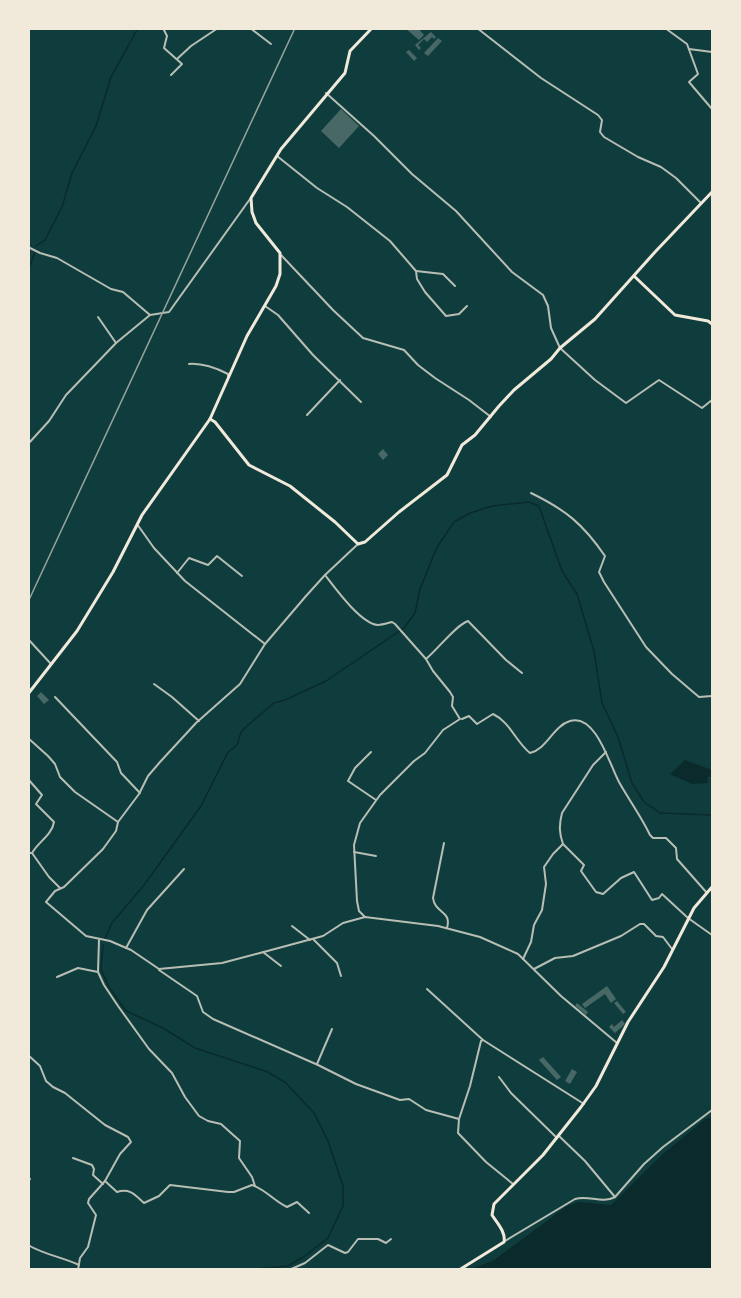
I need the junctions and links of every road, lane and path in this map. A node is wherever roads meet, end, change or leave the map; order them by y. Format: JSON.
{"nodes":[{"id":1,"x":163,"y":28,"type":"edge"},
{"id":2,"x":218,"y":28,"type":"edge"},
{"id":3,"x":250,"y":28,"type":"edge"},
{"id":4,"x":372,"y":28,"type":"edge"},
{"id":5,"x":477,"y":28,"type":"edge"},
{"id":6,"x":665,"y":28,"type":"edge"},
{"id":7,"x":271,"y":44,"type":"dead end"},
{"id":8,"x":689,"y":49,"type":"junction"},
{"id":9,"x":712,"y":52,"type":"edge"},
{"id":10,"x":177,"y":59,"type":"junction"},
{"id":11,"x":171,"y":75,"type":"dead end"},
{"id":12,"x":327,"y":93,"type":"junction"},
{"id":13,"x":712,"y":109,"type":"edge"},
{"id":14,"x":277,"y":156,"type":"junction"},
{"id":15,"x":712,"y":192,"type":"edge"},
{"id":16,"x":251,"y":198,"type":"junction"},
{"id":17,"x":701,"y":203,"type":"junction"},
{"id":18,"x":28,"y":247,"type":"edge"},
{"id":19,"x":280,"y":253,"type":"junction"},
{"id":20,"x":416,"y":271,"type":"junction"},
{"id":21,"x":634,"y":276,"type":"junction"},
{"id":22,"x":455,"y":286,"type":"dead end"},
{"id":23,"x":265,"y":306,"type":"junction"},
{"id":24,"x":467,"y":306,"type":"dead end"},
{"id":25,"x":150,"y":315,"type":"junction"},
{"id":26,"x":98,"y":317,"type":"dead end"},
{"id":27,"x":712,"y":324,"type":"edge"},
{"id":28,"x":116,"y":343,"type":"junction"},
{"id":29,"x":560,"y":348,"type":"junction"},
{"id":30,"x":189,"y":364,"type":"dead end"},
{"id":31,"x":228,"y":377,"type":"junction"},
{"id":32,"x":339,"y":380,"type":"junction"},
{"id":33,"x":712,"y":400,"type":"edge"},
{"id":34,"x":361,"y":402,"type":"dead end"},
{"id":35,"x":307,"y":416,"type":"dead end"},
{"id":36,"x":491,"y":417,"type":"junction"},
{"id":37,"x":210,"y":419,"type":"junction"},
{"id":38,"x":28,"y":444,"type":"edge"},
{"id":39,"x":531,"y":493,"type":"dead end"},
{"id":40,"x":137,"y":523,"type":"junction"},
{"id":41,"x":358,"y":544,"type":"junction"},
{"id":42,"x":177,"y":573,"type":"junction"},
{"id":43,"x":325,"y":575,"type":"junction"},
{"id":44,"x":242,"y":576,"type":"dead end"},
{"id":45,"x":28,"y":639,"type":"edge"},
{"id":46,"x":266,"y":644,"type":"junction"},
{"id":47,"x":426,"y":658,"type":"junction"},
{"id":48,"x":51,"y":665,"type":"junction"},
{"id":49,"x":522,"y":673,"type":"dead end"},
{"id":50,"x":154,"y":684,"type":"dead end"},
{"id":51,"x":28,"y":694,"type":"edge"},
{"id":52,"x":712,"y":696,"type":"edge"},
{"id":53,"x":55,"y":697,"type":"dead end"},
{"id":54,"x":460,"y":719,"type":"junction"},
{"id":55,"x":199,"y":721,"type":"junction"},
{"id":56,"x":28,"y":738,"type":"edge"},
{"id":57,"x":370,"y":752,"type":"dead end"},
{"id":58,"x":606,"y":752,"type":"junction"},
{"id":59,"x":28,"y":779,"type":"edge"},
{"id":60,"x":140,"y":793,"type":"junction"},
{"id":61,"x":376,"y":800,"type":"junction"},
{"id":62,"x":118,"y":822,"type":"junction"},
{"id":63,"x":444,"y":843,"type":"dead end"},
{"id":64,"x":563,"y":844,"type":"junction"},
{"id":65,"x":354,"y":852,"type":"junction"},
{"id":66,"x":30,"y":853,"type":"edge"},
{"id":67,"x":376,"y":856,"type":"dead end"},
{"id":68,"x":184,"y":868,"type":"dead end"},
{"id":69,"x":712,"y":887,"type":"edge"},
{"id":70,"x":60,"y":888,"type":"junction"},
{"id":71,"x":707,"y":893,"type":"junction"},
{"id":72,"x":365,"y":917,"type":"junction"},
{"id":73,"x":688,"y":918,"type":"junction"},
{"id":74,"x":292,"y":926,"type":"dead end"},
{"id":75,"x":447,"y":928,"type":"junction"},
{"id":76,"x":712,"y":935,"type":"edge"},
{"id":77,"x":99,"y":939,"type":"junction"},
{"id":78,"x":311,"y":940,"type":"junction"},
{"id":79,"x":126,"y":948,"type":"junction"},
{"id":80,"x":673,"y":950,"type":"junction"},
{"id":81,"x":263,"y":952,"type":"junction"},
{"id":82,"x":523,"y":959,"type":"junction"},
{"id":83,"x":281,"y":966,"type":"dead end"},
{"id":84,"x":159,"y":969,"type":"junction"},
{"id":85,"x":534,"y":969,"type":"junction"},
{"id":86,"x":98,"y":972,"type":"junction"},
{"id":87,"x":341,"y":976,"type":"dead end"},
{"id":88,"x":57,"y":977,"type":"dead end"},
{"id":89,"x":427,"y":989,"type":"dead end"},
{"id":90,"x":332,"y":1029,"type":"dead end"},
{"id":91,"x":483,"y":1040,"type":"junction"},
{"id":92,"x":617,"y":1043,"type":"junction"},
{"id":93,"x":28,"y":1055,"type":"edge"},
{"id":94,"x":317,"y":1064,"type":"junction"},
{"id":95,"x":499,"y":1077,"type":"dead end"},
{"id":96,"x":584,"y":1104,"type":"junction"},
{"id":97,"x":712,"y":1110,"type":"edge"},
{"id":98,"x":459,"y":1119,"type":"junction"},
{"id":99,"x":558,"y":1137,"type":"junction"},
{"id":100,"x":73,"y":1158,"type":"dead end"},
{"id":101,"x":104,"y":1182,"type":"junction"},
{"id":102,"x":513,"y":1184,"type":"junction"},
{"id":103,"x":255,"y":1186,"type":"junction"},
{"id":104,"x":615,"y":1197,"type":"junction"},
{"id":105,"x":309,"y":1213,"type":"dead end"},
{"id":106,"x":390,"y":1239,"type":"dead end"},
{"id":107,"x":505,"y":1241,"type":"junction"},
{"id":108,"x":28,"y":1245,"type":"edge"},
{"id":109,"x":79,"y":1267,"type":"edge"},
{"id":110,"x":289,"y":1269,"type":"edge"},
{"id":111,"x":459,"y":1269,"type":"edge"}],
"edges":[{"from":1,"to":10,"type":"street"},
{"from":2,"to":10,"type":"street"},
{"from":3,"to":7,"type":"street"},
{"from":4,"to":12,"type":"main road"},
{"from":5,"to":17,"type":"street"},
{"from":6,"to":8,"type":"street"},
{"from":8,"to":9,"type":"street"},
{"from":8,"to":13,"type":"street"},
{"from":10,"to":11,"type":"street"},
{"from":12,"to":14,"type":"main road"},
{"from":12,"to":29,"type":"street"},
{"from":14,"to":16,"type":"main road"},
{"from":14,"to":20,"type":"street"},
{"from":15,"to":17,"type":"main road"},
{"from":16,"to":19,"type":"main road"},
{"from":16,"to":25,"type":"street"},
{"from":17,"to":21,"type":"main road"},
{"from":18,"to":25,"type":"street"},
{"from":19,"to":23,"type":"main road"},
{"from":19,"to":36,"type":"street"},
{"from":20,"to":22,"type":"street"},
{"from":20,"to":24,"type":"street"},
{"from":21,"to":27,"type":"main road"},
{"from":21,"to":29,"type":"main road"},
{"from":23,"to":31,"type":"main road"},
{"from":23,"to":32,"type":"street"},
{"from":25,"to":28,"type":"street"},
{"from":26,"to":28,"type":"street"},
{"from":28,"to":38,"type":"street"},
{"from":29,"to":33,"type":"street"},
{"from":29,"to":36,"type":"main road"},
{"from":30,"to":31,"type":"street"},
{"from":31,"to":37,"type":"main road"},
{"from":32,"to":34,"type":"street"},
{"from":32,"to":35,"type":"street"},
{"from":36,"to":41,"type":"main road"},
{"from":37,"to":40,"type":"main road"},
{"from":37,"to":41,"type":"main road"},
{"from":39,"to":52,"type":"street"},
{"from":40,"to":42,"type":"street"},
{"from":40,"to":48,"type":"main road"},
{"from":41,"to":43,"type":"street"},
{"from":42,"to":44,"type":"street"},
{"from":42,"to":46,"type":"street"},
{"from":43,"to":46,"type":"street"},
{"from":43,"to":47,"type":"street"},
{"from":45,"to":48,"type":"street"},
{"from":46,"to":55,"type":"street"},
{"from":47,"to":49,"type":"street"},
{"from":47,"to":54,"type":"street"},
{"from":48,"to":51,"type":"main road"},
{"from":50,"to":55,"type":"street"},
{"from":53,"to":60,"type":"street"},
{"from":54,"to":58,"type":"street"},
{"from":54,"to":61,"type":"street"},
{"from":55,"to":60,"type":"street"},
{"from":56,"to":62,"type":"street"},
{"from":57,"to":61,"type":"street"},
{"from":58,"to":64,"type":"street"},
{"from":58,"to":71,"type":"street"},
{"from":59,"to":66,"type":"street"},
{"from":60,"to":62,"type":"street"},
{"from":61,"to":65,"type":"street"},
{"from":62,"to":70,"type":"street"},
{"from":63,"to":75,"type":"street"},
{"from":64,"to":73,"type":"street"},
{"from":64,"to":82,"type":"street"},
{"from":65,"to":67,"type":"street"},
{"from":65,"to":72,"type":"street"},
{"from":66,"to":70,"type":"street"},
{"from":68,"to":79,"type":"street"},
{"from":69,"to":71,"type":"main road"},
{"from":70,"to":77,"type":"street"},
{"from":71,"to":73,"type":"main road"},
{"from":72,"to":75,"type":"street"},
{"from":72,"to":78,"type":"street"},
{"from":73,"to":76,"type":"street"},
{"from":73,"to":80,"type":"main road"},
{"from":74,"to":78,"type":"street"},
{"from":75,"to":82,"type":"street"},
{"from":77,"to":79,"type":"street"},
{"from":77,"to":86,"type":"street"},
{"from":78,"to":81,"type":"street"},
{"from":78,"to":87,"type":"street"},
{"from":79,"to":84,"type":"street"},
{"from":80,"to":85,"type":"street"},
{"from":80,"to":92,"type":"main road"},
{"from":81,"to":83,"type":"street"},
{"from":81,"to":84,"type":"street"},
{"from":82,"to":85,"type":"street"},
{"from":84,"to":94,"type":"street"},
{"from":85,"to":92,"type":"street"},
{"from":86,"to":88,"type":"street"},
{"from":86,"to":103,"type":"street"},
{"from":89,"to":91,"type":"street"},
{"from":90,"to":94,"type":"street"},
{"from":91,"to":96,"type":"street"},
{"from":91,"to":98,"type":"street"},
{"from":92,"to":96,"type":"main road"},
{"from":93,"to":101,"type":"street"},
{"from":94,"to":98,"type":"street"},
{"from":95,"to":99,"type":"street"},
{"from":96,"to":99,"type":"main road"},
{"from":97,"to":104,"type":"street"},
{"from":98,"to":102,"type":"street"},
{"from":99,"to":102,"type":"main road"},
{"from":99,"to":104,"type":"street"},
{"from":100,"to":101,"type":"street"},
{"from":101,"to":103,"type":"street"},
{"from":101,"to":109,"type":"street"},
{"from":102,"to":107,"type":"main road"},
{"from":103,"to":105,"type":"street"},
{"from":104,"to":107,"type":"street"},
{"from":106,"to":110,"type":"street"},
{"from":107,"to":111,"type":"main road"},
{"from":108,"to":109,"type":"street"}]}
